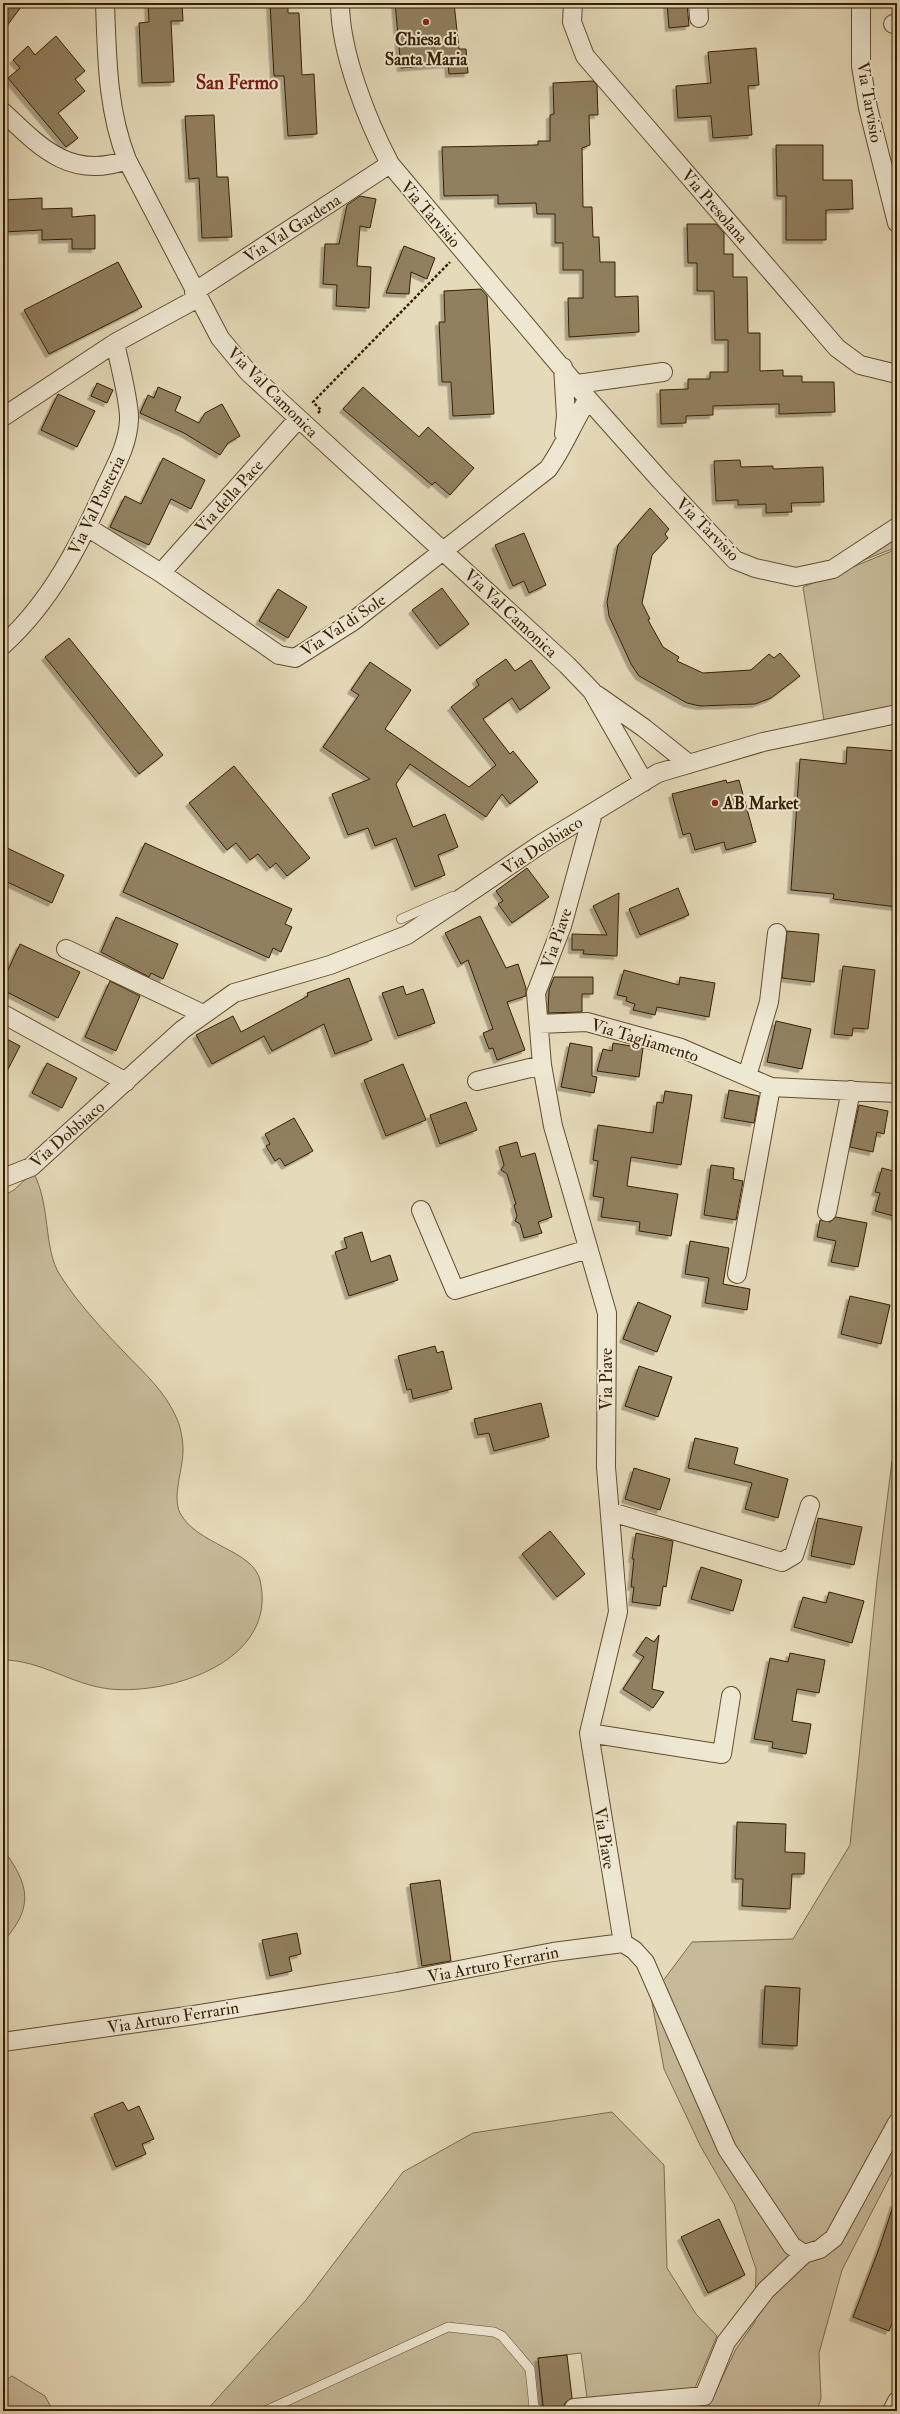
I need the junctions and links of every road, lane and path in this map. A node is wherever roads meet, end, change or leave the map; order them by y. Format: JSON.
{"nodes":[{"id":1,"x":105,"y":3,"type":"edge"},
{"id":2,"x":573,"y":3,"type":"edge"},
{"id":3,"x":861,"y":3,"type":"edge"},
{"id":4,"x":339,"y":7,"type":"edge"},
{"id":5,"x":3,"y":112,"type":"edge"},
{"id":6,"x":127,"y":160,"type":"junction"},
{"id":7,"x":390,"y":164,"type":"junction"},
{"id":8,"x":897,"y":223,"type":"edge"},
{"id":9,"x":462,"y":249,"type":"junction"},
{"id":10,"x":196,"y":295,"type":"junction"},
{"id":11,"x":115,"y":343,"type":"junction"},
{"id":12,"x":563,"y":367,"type":"junction"},
{"id":13,"x":663,"y":372,"type":"dead end"},
{"id":14,"x":897,"y":374,"type":"edge"},
{"id":15,"x":577,"y":384,"type":"junction"},
{"id":16,"x":588,"y":399,"type":"junction"},
{"id":17,"x":321,"y":410,"type":"dead end"},
{"id":18,"x":3,"y":417,"type":"edge"},
{"id":19,"x":298,"y":419,"type":"junction"},
{"id":20,"x":562,"y":450,"type":"junction"},
{"id":21,"x":88,"y":527,"type":"junction"},
{"id":22,"x":897,"y":527,"type":"edge"},
{"id":23,"x":445,"y":552,"type":"junction"},
{"id":24,"x":161,"y":573,"type":"junction"},
{"id":25,"x":3,"y":645,"type":"edge"},
{"id":26,"x":592,"y":691,"type":"junction"},
{"id":27,"x":897,"y":714,"type":"edge"},
{"id":28,"x":689,"y":764,"type":"junction"},
{"id":29,"x":644,"y":782,"type":"junction"},
{"id":30,"x":593,"y":813,"type":"junction"},
{"id":31,"x":480,"y":886,"type":"junction"},
{"id":32,"x":401,"y":919,"type":"dead end"},
{"id":33,"x":777,"y":933,"type":"dead end"},
{"id":34,"x":66,"y":949,"type":"dead end"},
{"id":35,"x":3,"y":1014,"type":"edge"},
{"id":36,"x":204,"y":1014,"type":"junction"},
{"id":37,"x":539,"y":1024,"type":"junction"},
{"id":38,"x":542,"y":1065,"type":"junction"},
{"id":39,"x":747,"y":1076,"type":"junction"},
{"id":40,"x":477,"y":1081,"type":"dead end"},
{"id":41,"x":126,"y":1082,"type":"junction"},
{"id":42,"x":771,"y":1087,"type":"junction"},
{"id":43,"x":851,"y":1090,"type":"junction"},
{"id":44,"x":897,"y":1093,"type":"edge"},
{"id":45,"x":3,"y":1178,"type":"edge"},
{"id":46,"x":421,"y":1210,"type":"dead end"},
{"id":47,"x":827,"y":1212,"type":"dead end"},
{"id":48,"x":588,"y":1249,"type":"junction"},
{"id":49,"x":737,"y":1274,"type":"dead end"},
{"id":50,"x":810,"y":1505,"type":"dead end"},
{"id":51,"x":611,"y":1512,"type":"junction"},
{"id":52,"x":731,"y":1696,"type":"dead end"},
{"id":53,"x":589,"y":1733,"type":"junction"},
{"id":54,"x":623,"y":1943,"type":"junction"},
{"id":55,"x":3,"y":2042,"type":"edge"},
{"id":56,"x":897,"y":2123,"type":"edge"},
{"id":57,"x":804,"y":2254,"type":"junction"},
{"id":58,"x":897,"y":2401,"type":"edge"},
{"id":59,"x":574,"y":2408,"type":"dead end"},
{"id":60,"x":265,"y":2411,"type":"edge"},
{"id":61,"x":542,"y":2411,"type":"edge"},
{"id":62,"x":892,"y":2411,"type":"edge"}],
"edges":[{"from":1,"to":6,"type":"street","name":"Via Val Camonica"},
{"from":2,"to":14,"type":"street","name":"Via Presolana"},
{"from":3,"to":8,"type":"street","name":"Via Tarvisio"},
{"from":4,"to":7,"type":"street","name":"Via Tarvisio"},
{"from":5,"to":6,"type":"street"},
{"from":6,"to":10,"type":"street","name":"Via Val Camonica"},
{"from":7,"to":9,"type":"street","name":"Via Tarvisio"},
{"from":7,"to":10,"type":"street","name":"Via Val Gardena"},
{"from":9,"to":12,"type":"street","name":"Via Tarvisio"},
{"from":9,"to":17,"type":"path"},
{"from":10,"to":11,"type":"street","name":"Via Val Gardena"},
{"from":10,"to":19,"type":"street","name":"Via Val Camonica"},
{"from":11,"to":18,"type":"street","name":"Via Val Gardena"},
{"from":11,"to":21,"type":"street","name":"Via Val Pusteria"},
{"from":12,"to":15,"type":"street","name":"Via Tarvisio"},
{"from":12,"to":20,"type":"street","name":"Via Val di Sole"},
{"from":13,"to":15,"type":"street"},
{"from":15,"to":16,"type":"street","name":"Via Tarvisio"},
{"from":16,"to":20,"type":"street","name":"Via Val di Sole"},
{"from":16,"to":22,"type":"street","name":"Via Tarvisio"},
{"from":19,"to":23,"type":"street","name":"Via Val Camonica"},
{"from":19,"to":24,"type":"street","name":"Via della Pace"},
{"from":20,"to":23,"type":"street","name":"Via Val di Sole"},
{"from":21,"to":24,"type":"street","name":"Via Val di Sole"},
{"from":21,"to":25,"type":"street","name":"Via Val Pusteria"},
{"from":23,"to":24,"type":"street","name":"Via Val di Sole"},
{"from":23,"to":26,"type":"street","name":"Via Val Camonica"},
{"from":26,"to":28,"type":"street","name":"Via Val Camonica"},
{"from":26,"to":29,"type":"street","name":"Via Val Camonica"},
{"from":27,"to":28,"type":"street","name":"Via Dobbiaco"},
{"from":28,"to":29,"type":"street","name":"Via Dobbiaco"},
{"from":29,"to":30,"type":"street","name":"Via Dobbiaco"},
{"from":30,"to":31,"type":"street","name":"Via Dobbiaco"},
{"from":30,"to":37,"type":"street","name":"Via Piave"},
{"from":31,"to":32,"type":"lane"},
{"from":31,"to":36,"type":"street","name":"Via Dobbiaco"},
{"from":33,"to":39,"type":"street"},
{"from":34,"to":36,"type":"street"},
{"from":35,"to":41,"type":"street"},
{"from":36,"to":41,"type":"street","name":"Via Dobbiaco"},
{"from":37,"to":38,"type":"street","name":"Via Piave"},
{"from":37,"to":39,"type":"street","name":"Via Tagliamento"},
{"from":38,"to":40,"type":"street"},
{"from":38,"to":48,"type":"street","name":"Via Piave"},
{"from":39,"to":42,"type":"street","name":"Via Tagliamento"},
{"from":41,"to":45,"type":"street","name":"Via Dobbiaco"},
{"from":42,"to":43,"type":"street","name":"Via Tagliamento"},
{"from":42,"to":49,"type":"street"},
{"from":43,"to":44,"type":"street","name":"Via Tagliamento"},
{"from":43,"to":47,"type":"street"},
{"from":46,"to":48,"type":"street"},
{"from":48,"to":51,"type":"street","name":"Via Piave"},
{"from":50,"to":51,"type":"street"},
{"from":51,"to":53,"type":"street","name":"Via Piave"},
{"from":52,"to":53,"type":"street"},
{"from":53,"to":54,"type":"street","name":"Via Piave"},
{"from":54,"to":55,"type":"street","name":"Via Arturo Ferrarin"},
{"from":54,"to":57,"type":"street"},
{"from":56,"to":57,"type":"street"},
{"from":57,"to":59,"type":"street"},
{"from":58,"to":62,"type":"street"},
{"from":60,"to":61,"type":"lane"}]}
